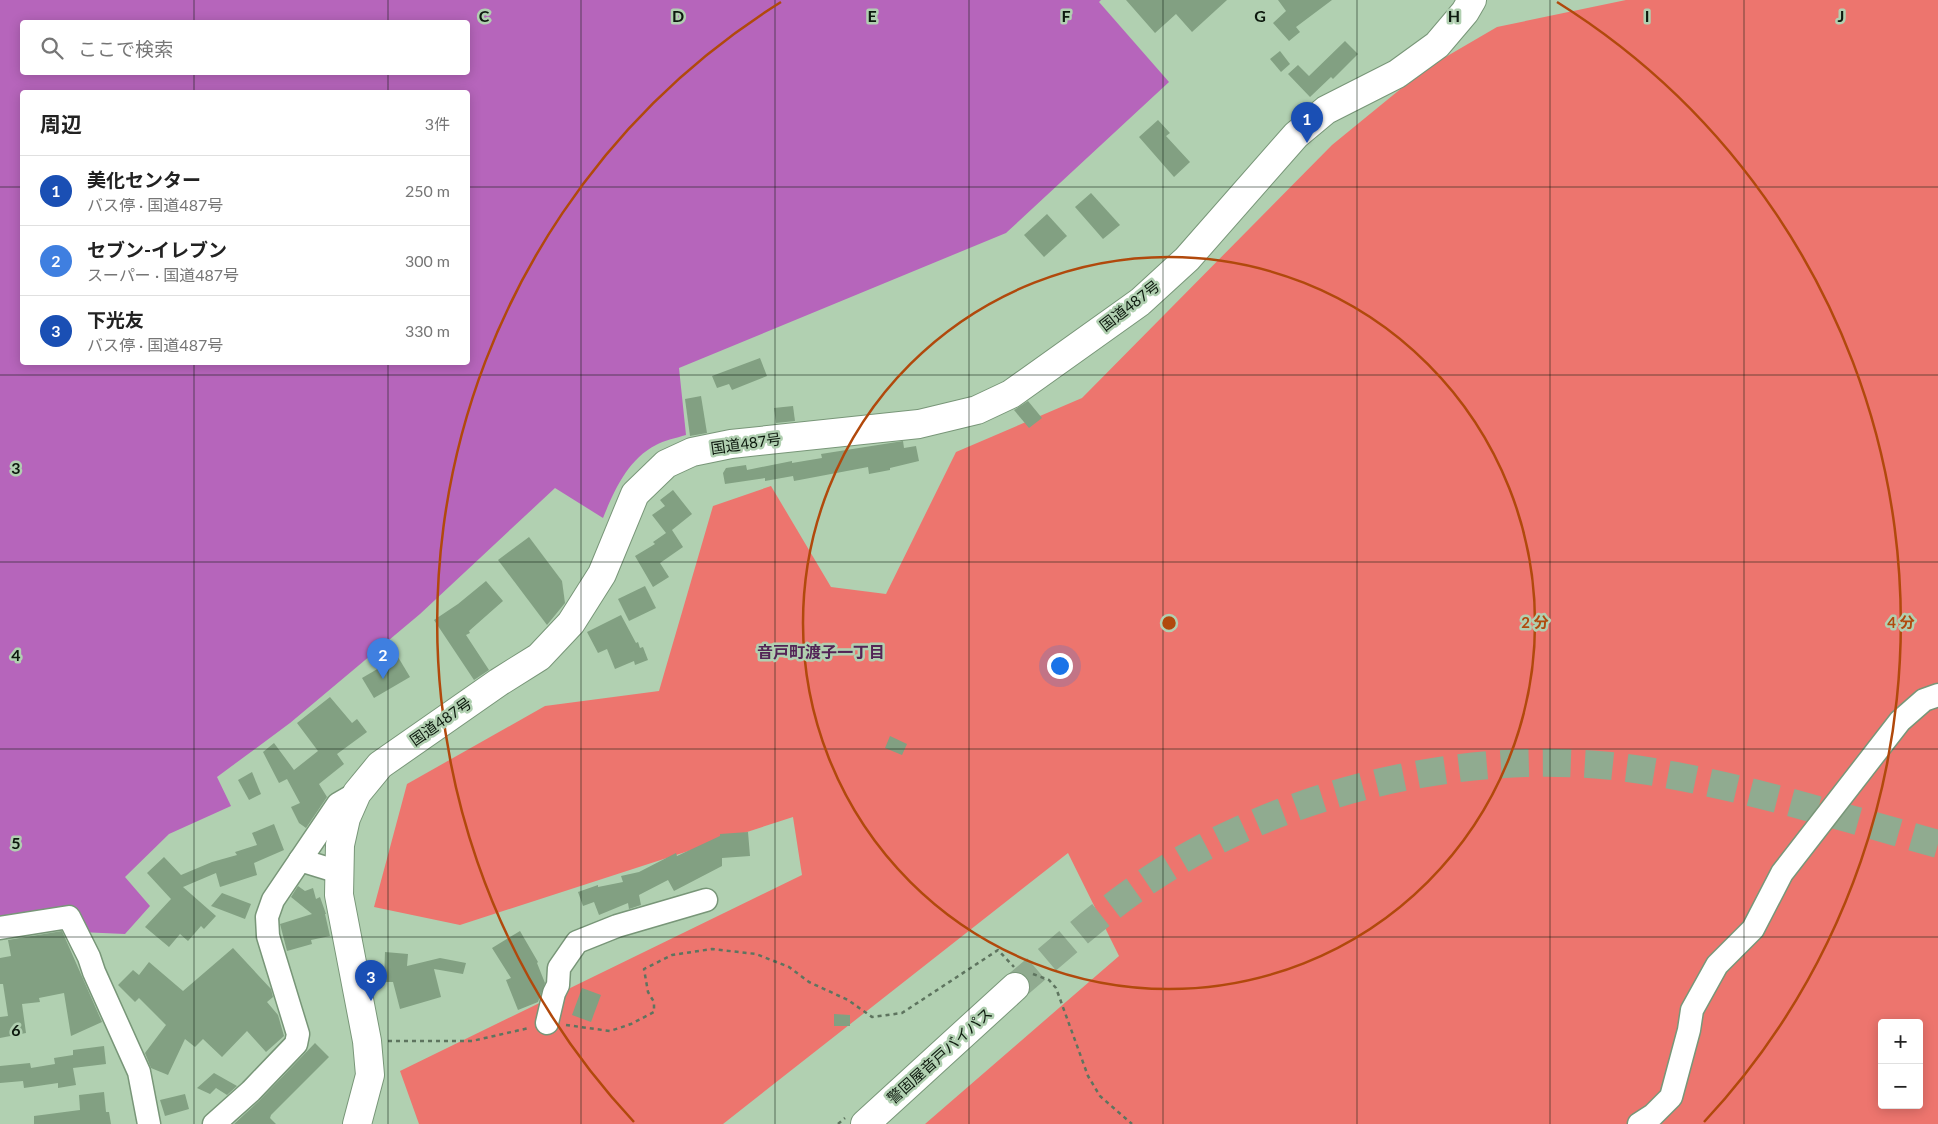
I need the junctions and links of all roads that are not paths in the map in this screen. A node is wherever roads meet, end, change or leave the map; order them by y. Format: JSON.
{"nodes":[{"id":1,"x":1472,"y":0,"type":"edge"},
{"id":2,"x":1938,"y":695,"type":"edge"},
{"id":3,"x":357,"y":793,"type":"junction"},
{"id":4,"x":300,"y":860,"type":"junction"},
{"id":5,"x":339,"y":872,"type":"junction"},
{"id":6,"x":706,"y":900,"type":"dead end"},
{"id":7,"x":0,"y":928,"type":"edge"},
{"id":8,"x":1021,"y":977,"type":"tunnel mouth"},
{"id":9,"x":547,"y":1023,"type":"road end"},
{"id":10,"x":149,"y":1124,"type":"edge"},
{"id":11,"x":214,"y":1124,"type":"edge"},
{"id":12,"x":357,"y":1124,"type":"edge"},
{"id":13,"x":865,"y":1124,"type":"edge"},
{"id":14,"x":1639,"y":1124,"type":"edge"}],
"edges":[{"from":1,"to":3,"type":"highway","name":"国道487号"},
{"from":2,"to":14,"type":"street"},
{"from":3,"to":4,"type":"street"},
{"from":3,"to":5,"type":"highway","name":"国道487号"},
{"from":4,"to":5,"type":"street"},
{"from":4,"to":11,"type":"street"},
{"from":5,"to":12,"type":"highway","name":"国道487号"},
{"from":6,"to":9,"type":"street"},
{"from":7,"to":10,"type":"street"},
{"from":8,"to":13,"type":"highway","name":"警固屋音戸バイパス"}]}
